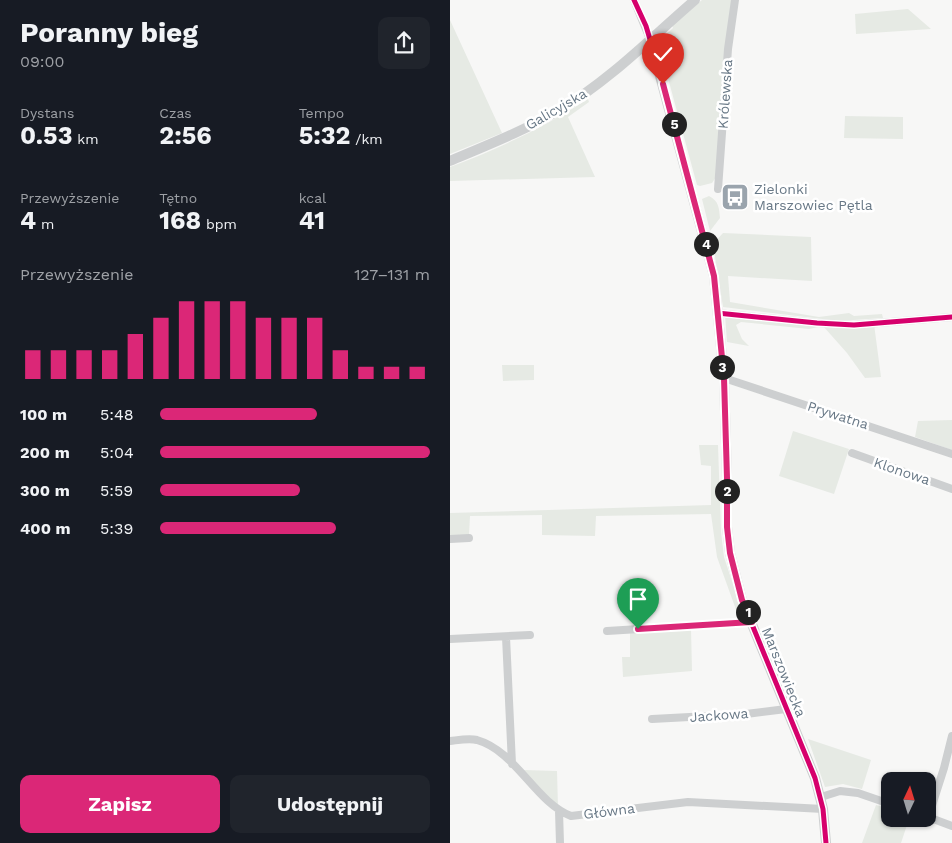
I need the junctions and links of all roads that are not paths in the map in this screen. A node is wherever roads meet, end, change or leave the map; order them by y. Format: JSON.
{"nodes":[{"id":1,"x":634,"y":0,"type":"edge"},
{"id":2,"x":695,"y":0,"type":"edge"},
{"id":3,"x":735,"y":0,"type":"edge"},
{"id":4,"x":650,"y":39,"type":"junction"},
{"id":5,"x":450,"y":160,"type":"edge"},
{"id":6,"x":718,"y":189,"type":"dead end"},
{"id":7,"x":717,"y":313,"type":"junction"},
{"id":8,"x":952,"y":317,"type":"edge"},
{"id":9,"x":724,"y":378,"type":"junction"},
{"id":10,"x":852,"y":453,"type":"dead end"},
{"id":11,"x":952,"y":454,"type":"edge"},
{"id":12,"x":952,"y":488,"type":"edge"},
{"id":13,"x":469,"y":538,"type":"dead end"},
{"id":14,"x":450,"y":539,"type":"edge"},
{"id":15,"x":752,"y":622,"type":"junction"},
{"id":16,"x":607,"y":631,"type":"dead end"},
{"id":17,"x":530,"y":634,"type":"dead end"},
{"id":18,"x":506,"y":637,"type":"junction"},
{"id":19,"x":450,"y":639,"type":"edge"},
{"id":20,"x":786,"y":709,"type":"junction"},
{"id":21,"x":652,"y":719,"type":"dead end"},
{"id":22,"x":952,"y":736,"type":"edge"},
{"id":23,"x":450,"y":741,"type":"edge"},
{"id":24,"x":512,"y":764,"type":"junction"},
{"id":25,"x":936,"y":792,"type":"edge"},
{"id":26,"x":821,"y":797,"type":"junction"},
{"id":27,"x":881,"y":801,"type":"edge"},
{"id":28,"x":823,"y":809,"type":"junction"},
{"id":29,"x":559,"y":811,"type":"junction"},
{"id":30,"x":936,"y":820,"type":"edge"},
{"id":31,"x":952,"y":826,"type":"edge"},
{"id":32,"x":826,"y":842,"type":"edge"},
{"id":33,"x":560,"y":843,"type":"edge"}],
"edges":[{"from":1,"to":4,"type":"street"},
{"from":2,"to":4,"type":"street","name":"Galicyjska"},
{"from":3,"to":6,"type":"street","name":"Królewska"},
{"from":4,"to":5,"type":"street","name":"Galicyjska"},
{"from":4,"to":7,"type":"street","name":"Marszowiecka"},
{"from":7,"to":8,"type":"street"},
{"from":7,"to":9,"type":"street","name":"Marszowiecka"},
{"from":9,"to":11,"type":"street","name":"Prywatna"},
{"from":9,"to":15,"type":"street","name":"Marszowiecka"},
{"from":10,"to":12,"type":"street","name":"Klonowa"},
{"from":13,"to":14,"type":"street"},
{"from":15,"to":16,"type":"street"},
{"from":15,"to":20,"type":"street","name":"Marszowiecka"},
{"from":17,"to":18,"type":"street"},
{"from":18,"to":19,"type":"street"},
{"from":18,"to":24,"type":"street"},
{"from":20,"to":21,"type":"street","name":"Jackowa"},
{"from":20,"to":26,"type":"street","name":"Marszowiecka"},
{"from":22,"to":25,"type":"street"},
{"from":23,"to":24,"type":"street"},
{"from":24,"to":29,"type":"street"},
{"from":26,"to":27,"type":"street"},
{"from":26,"to":28,"type":"street","name":"Marszowiecka"},
{"from":28,"to":29,"type":"street","name":"Główna"},
{"from":28,"to":32,"type":"street","name":"Marszowiecka"},
{"from":29,"to":33,"type":"street"},
{"from":30,"to":31,"type":"street"}]}
